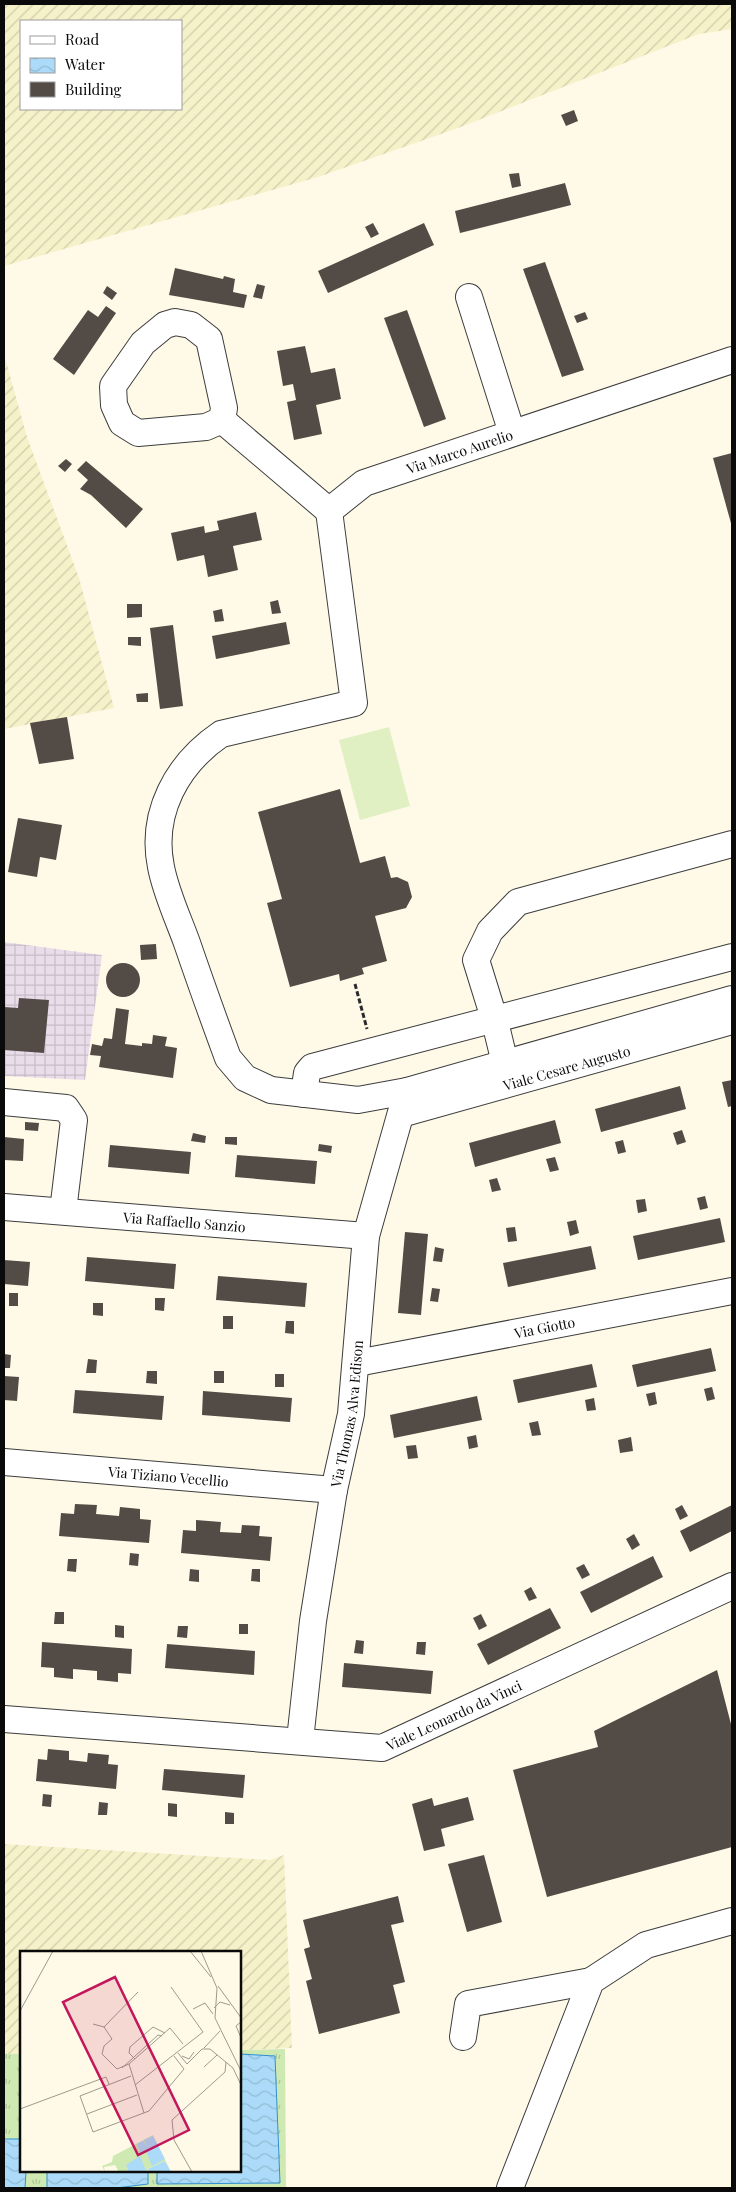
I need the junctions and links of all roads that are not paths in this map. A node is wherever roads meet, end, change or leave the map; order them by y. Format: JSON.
{"nodes":[{"id":1,"x":469,"y":297,"type":"dead end"},
{"id":2,"x":732,"y":360,"type":"edge"},
{"id":3,"x":222,"y":420,"type":"junction"},
{"id":4,"x":512,"y":434,"type":"junction"},
{"id":5,"x":329,"y":511,"type":"junction"},
{"id":6,"x":732,"y":844,"type":"edge"},
{"id":7,"x":732,"y":957,"type":"edge"},
{"id":8,"x":732,"y":999,"type":"edge"},
{"id":9,"x":494,"y":1018,"type":"junction"},
{"id":10,"x":732,"y":1021,"type":"edge"},
{"id":11,"x":505,"y":1063,"type":"junction"},
{"id":12,"x":304,"y":1094,"type":"junction"},
{"id":13,"x":4,"y":1102,"type":"edge"},
{"id":14,"x":404,"y":1103,"type":"junction"},
{"id":15,"x":4,"y":1207,"type":"edge"},
{"id":16,"x":63,"y":1211,"type":"junction"},
{"id":17,"x":366,"y":1236,"type":"junction"},
{"id":18,"x":732,"y":1291,"type":"edge"},
{"id":19,"x":357,"y":1364,"type":"junction"},
{"id":20,"x":4,"y":1462,"type":"edge"},
{"id":21,"x":334,"y":1490,"type":"junction"},
{"id":22,"x":732,"y":1586,"type":"edge"},
{"id":23,"x":4,"y":1719,"type":"edge"},
{"id":24,"x":300,"y":1740,"type":"junction"},
{"id":25,"x":732,"y":1921,"type":"edge"},
{"id":26,"x":591,"y":1981,"type":"junction"},
{"id":27,"x":463,"y":2037,"type":"dead end"},
{"id":28,"x":510,"y":2188,"type":"edge"}],
"edges":[{"from":1,"to":4,"type":"street"},
{"from":2,"to":4,"type":"street","name":"Via Marco Aurelio"},
{"from":3,"to":3,"type":"street"},
{"from":3,"to":5,"type":"street"},
{"from":4,"to":5,"type":"street","name":"Via Marco Aurelio"},
{"from":5,"to":12,"type":"street"},
{"from":6,"to":9,"type":"street"},
{"from":7,"to":9,"type":"street"},
{"from":8,"to":11,"type":"street","name":"Viale Cesare Augusto"},
{"from":9,"to":11,"type":"street"},
{"from":9,"to":12,"type":"street"},
{"from":10,"to":14,"type":"street","name":"Viale Cesare Augusto"},
{"from":11,"to":14,"type":"street","name":"Viale Cesare Augusto"},
{"from":12,"to":14,"type":"street"},
{"from":13,"to":16,"type":"street"},
{"from":14,"to":17,"type":"street","name":"Via Thomas Alva Edison"},
{"from":15,"to":16,"type":"street","name":"Via Raffaello Sanzio"},
{"from":16,"to":17,"type":"street","name":"Via Raffaello Sanzio"},
{"from":17,"to":19,"type":"street","name":"Via Thomas Alva Edison"},
{"from":18,"to":19,"type":"street","name":"Via Giotto"},
{"from":19,"to":21,"type":"street","name":"Via Thomas Alva Edison"},
{"from":20,"to":21,"type":"street","name":"Via Tiziano Vecellio"},
{"from":21,"to":24,"type":"street","name":"Via Thomas Alva Edison"},
{"from":22,"to":24,"type":"street","name":"Viale Leonardo da Vinci"},
{"from":23,"to":24,"type":"street","name":"Viale Leonardo da Vinci"},
{"from":25,"to":26,"type":"street"},
{"from":26,"to":27,"type":"street"},
{"from":26,"to":28,"type":"street"}]}
